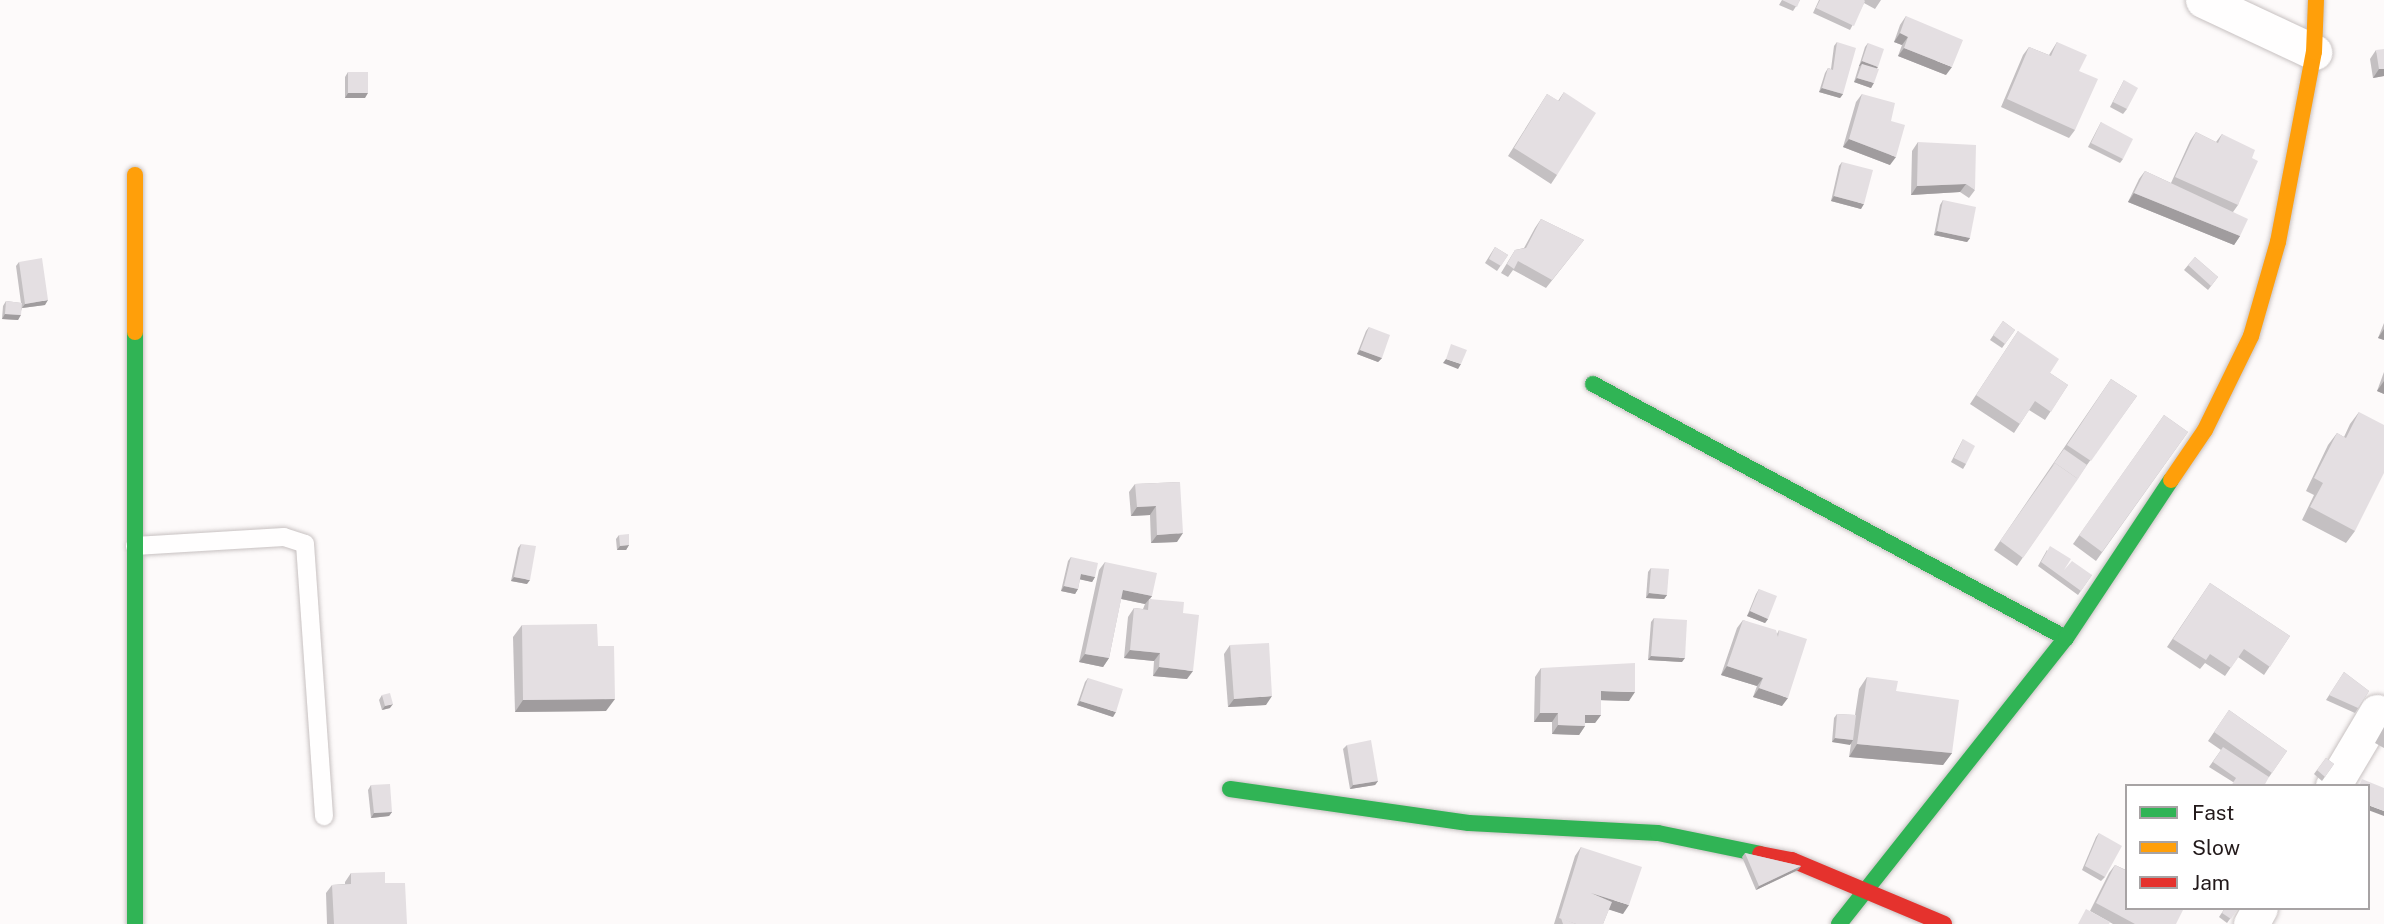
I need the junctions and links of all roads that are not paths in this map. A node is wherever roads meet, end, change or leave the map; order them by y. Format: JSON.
{"nodes":[{"id":1,"x":2203,"y":0,"type":"edge"},
{"id":2,"x":2316,"y":0,"type":"edge"},
{"id":3,"x":2314,"y":52,"type":"junction"},
{"id":4,"x":135,"y":175,"type":"dead end"},
{"id":5,"x":1593,"y":384,"type":"dead end"},
{"id":6,"x":135,"y":546,"type":"junction"},
{"id":7,"x":2066,"y":638,"type":"junction"},
{"id":8,"x":2377,"y":712,"type":"dead end"},
{"id":9,"x":2334,"y":784,"type":"edge"},
{"id":10,"x":1230,"y":789,"type":"dead end"},
{"id":11,"x":324,"y":816,"type":"dead end"},
{"id":12,"x":1859,"y":893,"type":"junction"},
{"id":13,"x":135,"y":924,"type":"edge"},
{"id":14,"x":1839,"y":924,"type":"edge"},
{"id":15,"x":1944,"y":924,"type":"edge"}],
"edges":[{"from":1,"to":3,"type":"street"},
{"from":2,"to":3,"type":"street"},
{"from":3,"to":7,"type":"street"},
{"from":4,"to":6,"type":"street"},
{"from":5,"to":7,"type":"street"},
{"from":6,"to":11,"type":"lane"},
{"from":6,"to":13,"type":"street"},
{"from":7,"to":12,"type":"street"},
{"from":8,"to":9,"type":"street"},
{"from":10,"to":12,"type":"street"},
{"from":12,"to":14,"type":"street"},
{"from":12,"to":15,"type":"street"}]}
